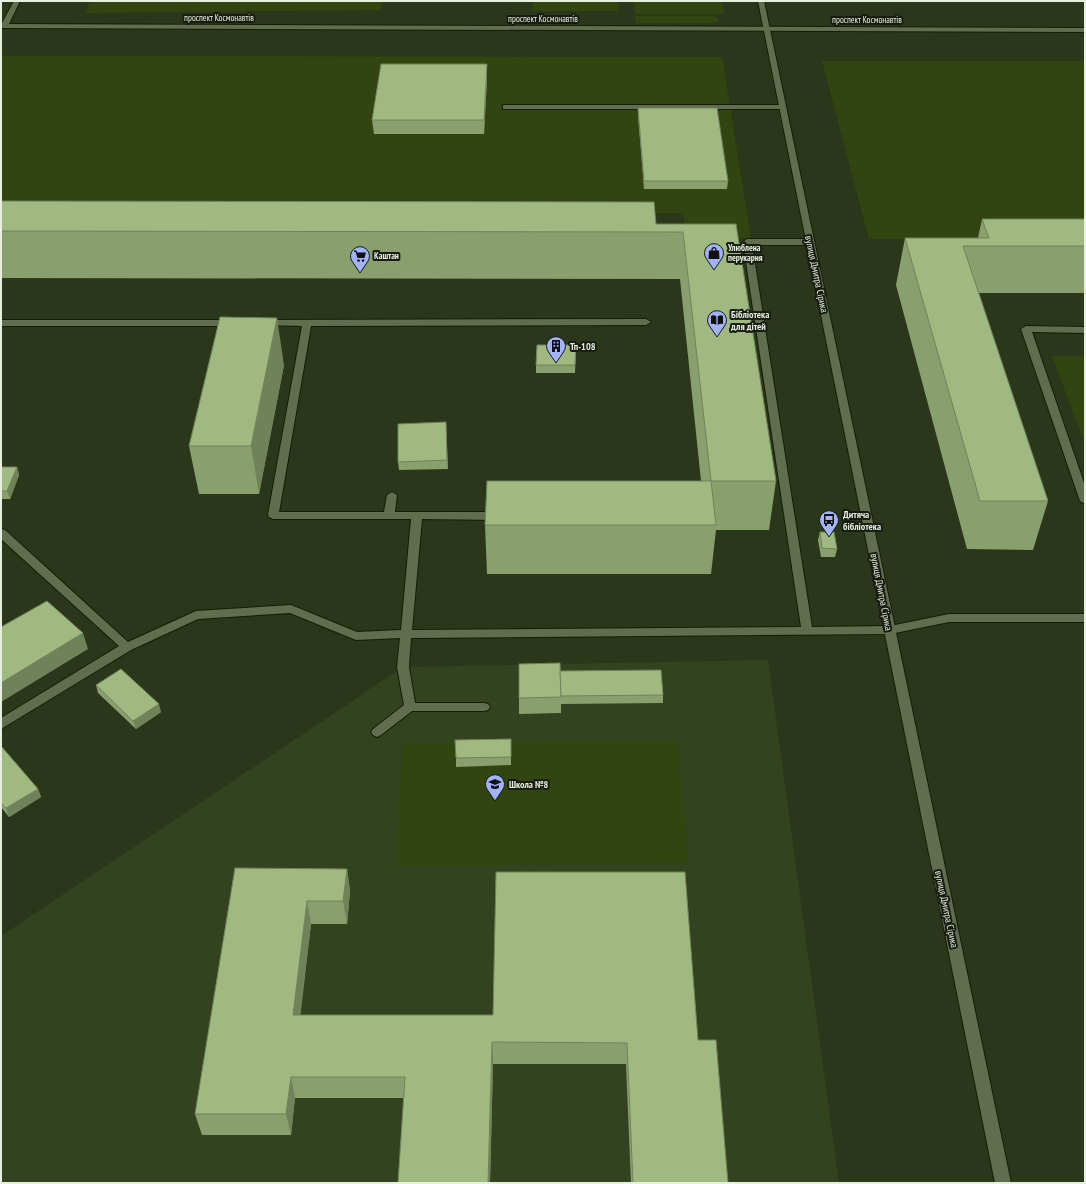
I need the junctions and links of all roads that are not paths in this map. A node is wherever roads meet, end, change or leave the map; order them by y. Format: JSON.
{"nodes":[{"id":1,"x":17,"y":1,"type":"edge"},
{"id":2,"x":761,"y":1,"type":"edge"},
{"id":3,"x":3,"y":26,"type":"edge"},
{"id":4,"x":766,"y":29,"type":"junction"},
{"id":5,"x":1085,"y":30,"type":"edge"},
{"id":6,"x":506,"y":107,"type":"dead end"},
{"id":7,"x":782,"y":107,"type":"junction"},
{"id":8,"x":811,"y":242,"type":"junction"},
{"id":9,"x":646,"y":322,"type":"dead end"},
{"id":10,"x":1,"y":323,"type":"edge"},
{"id":11,"x":307,"y":323,"type":"junction"},
{"id":12,"x":1085,"y":330,"type":"edge"},
{"id":13,"x":1081,"y":481,"type":"edge"},
{"id":14,"x":392,"y":495,"type":"dead end"},
{"id":15,"x":1085,"y":501,"type":"edge"},
{"id":16,"x":389,"y":515,"type":"junction"},
{"id":17,"x":417,"y":515,"type":"junction"},
{"id":18,"x":514,"y":516,"type":"edge"},
{"id":19,"x":1,"y":533,"type":"edge"},
{"id":20,"x":1085,"y":618,"type":"edge"},
{"id":21,"x":807,"y":630,"type":"junction"},
{"id":22,"x":890,"y":630,"type":"junction"},
{"id":23,"x":406,"y":634,"type":"junction"},
{"id":24,"x":126,"y":647,"type":"junction"},
{"id":25,"x":410,"y":707,"type":"junction"},
{"id":26,"x":484,"y":707,"type":"dead end"},
{"id":27,"x":1,"y":724,"type":"edge"},
{"id":28,"x":377,"y":732,"type":"dead end"},
{"id":29,"x":1003,"y":1183,"type":"edge"}],
"edges":[{"from":1,"to":3,"type":"street"},
{"from":2,"to":4,"type":"street","name":"вулиця Дмитра Сірика"},
{"from":3,"to":4,"type":"street","name":"проспект Космонавтів"},
{"from":4,"to":5,"type":"street","name":"проспект Космонавтів"},
{"from":4,"to":7,"type":"street","name":"вулиця Дмитра Сірика"},
{"from":6,"to":7,"type":"street"},
{"from":7,"to":8,"type":"street","name":"вулиця Дмитра Сірика"},
{"from":8,"to":21,"type":"street"},
{"from":8,"to":22,"type":"street","name":"вулиця Дмитра Сірика"},
{"from":9,"to":11,"type":"street"},
{"from":10,"to":11,"type":"street"},
{"from":11,"to":16,"type":"street"},
{"from":12,"to":13,"type":"street"},
{"from":13,"to":15,"type":"street"},
{"from":14,"to":16,"type":"street"},
{"from":16,"to":17,"type":"street"},
{"from":17,"to":18,"type":"street"},
{"from":17,"to":23,"type":"street"},
{"from":19,"to":24,"type":"street"},
{"from":20,"to":22,"type":"street"},
{"from":21,"to":22,"type":"street"},
{"from":21,"to":23,"type":"street"},
{"from":22,"to":29,"type":"street","name":"вулиця Дмитра Сірика"},
{"from":23,"to":24,"type":"street"},
{"from":23,"to":25,"type":"street"},
{"from":24,"to":27,"type":"street"},
{"from":25,"to":26,"type":"street"},
{"from":25,"to":28,"type":"street"}]}
